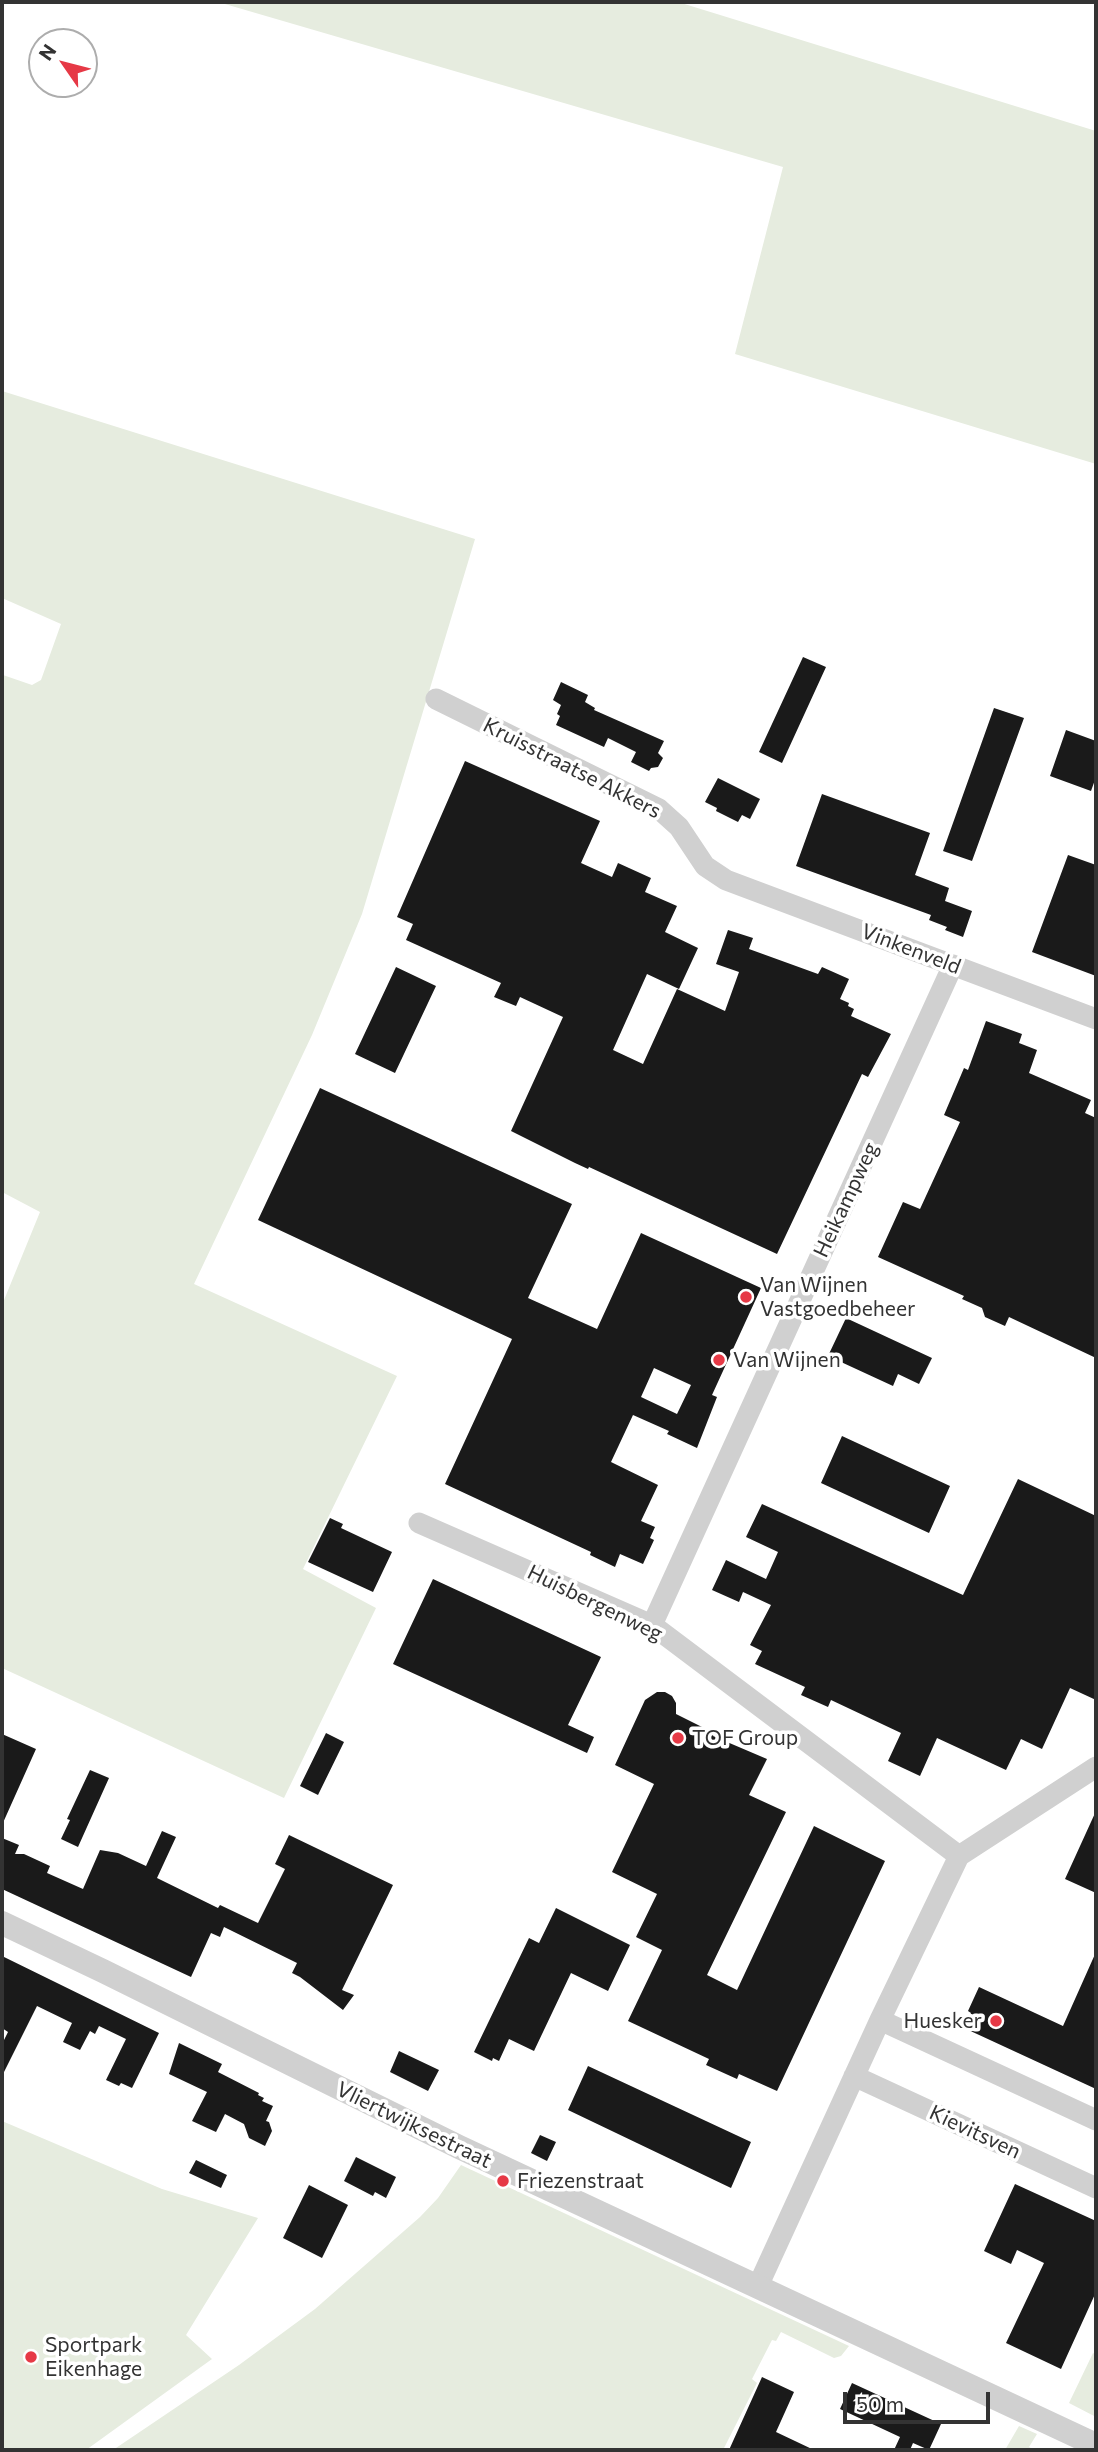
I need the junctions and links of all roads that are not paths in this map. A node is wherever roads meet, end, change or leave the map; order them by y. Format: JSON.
{"nodes":[{"id":1,"x":436,"y":699,"type":"dead end"},
{"id":2,"x":726,"y":880,"type":"joint"},
{"id":3,"x":953,"y":965,"type":"junction"},
{"id":4,"x":1096,"y":1019,"type":"edge"},
{"id":5,"x":419,"y":1523,"type":"dead end"},
{"id":6,"x":652,"y":1625,"type":"junction"},
{"id":7,"x":1096,"y":1767,"type":"edge"},
{"id":8,"x":959,"y":1856,"type":"junction"},
{"id":9,"x":2,"y":1923,"type":"edge"},
{"id":10,"x":880,"y":2021,"type":"junction"},
{"id":11,"x":855,"y":2076,"type":"junction"},
{"id":12,"x":1096,"y":2120,"type":"edge"},
{"id":13,"x":1096,"y":2188,"type":"edge"},
{"id":14,"x":758,"y":2286,"type":"junction"},
{"id":15,"x":1096,"y":2445,"type":"edge"}],
"edges":[{"from":1,"to":2,"type":"street","name":"Kruisstraatse Akkers"},
{"from":2,"to":3,"type":"street","name":"Vinkenveld"},
{"from":3,"to":4,"type":"street","name":"Vinkenveld"},
{"from":3,"to":6,"type":"street","name":"Heikampweg"},
{"from":5,"to":6,"type":"street","name":"Huisbergenweg"},
{"from":6,"to":8,"type":"street","name":"Huisbergenweg"},
{"from":7,"to":8,"type":"street"},
{"from":8,"to":10,"type":"street"},
{"from":9,"to":14,"type":"street","name":"Vliertwijksestraat"},
{"from":10,"to":11,"type":"street"},
{"from":10,"to":12,"type":"street"},
{"from":11,"to":13,"type":"street","name":"Kievitsven"},
{"from":11,"to":14,"type":"street"},
{"from":14,"to":15,"type":"street","name":"Vliertwijksestraat"}]}
